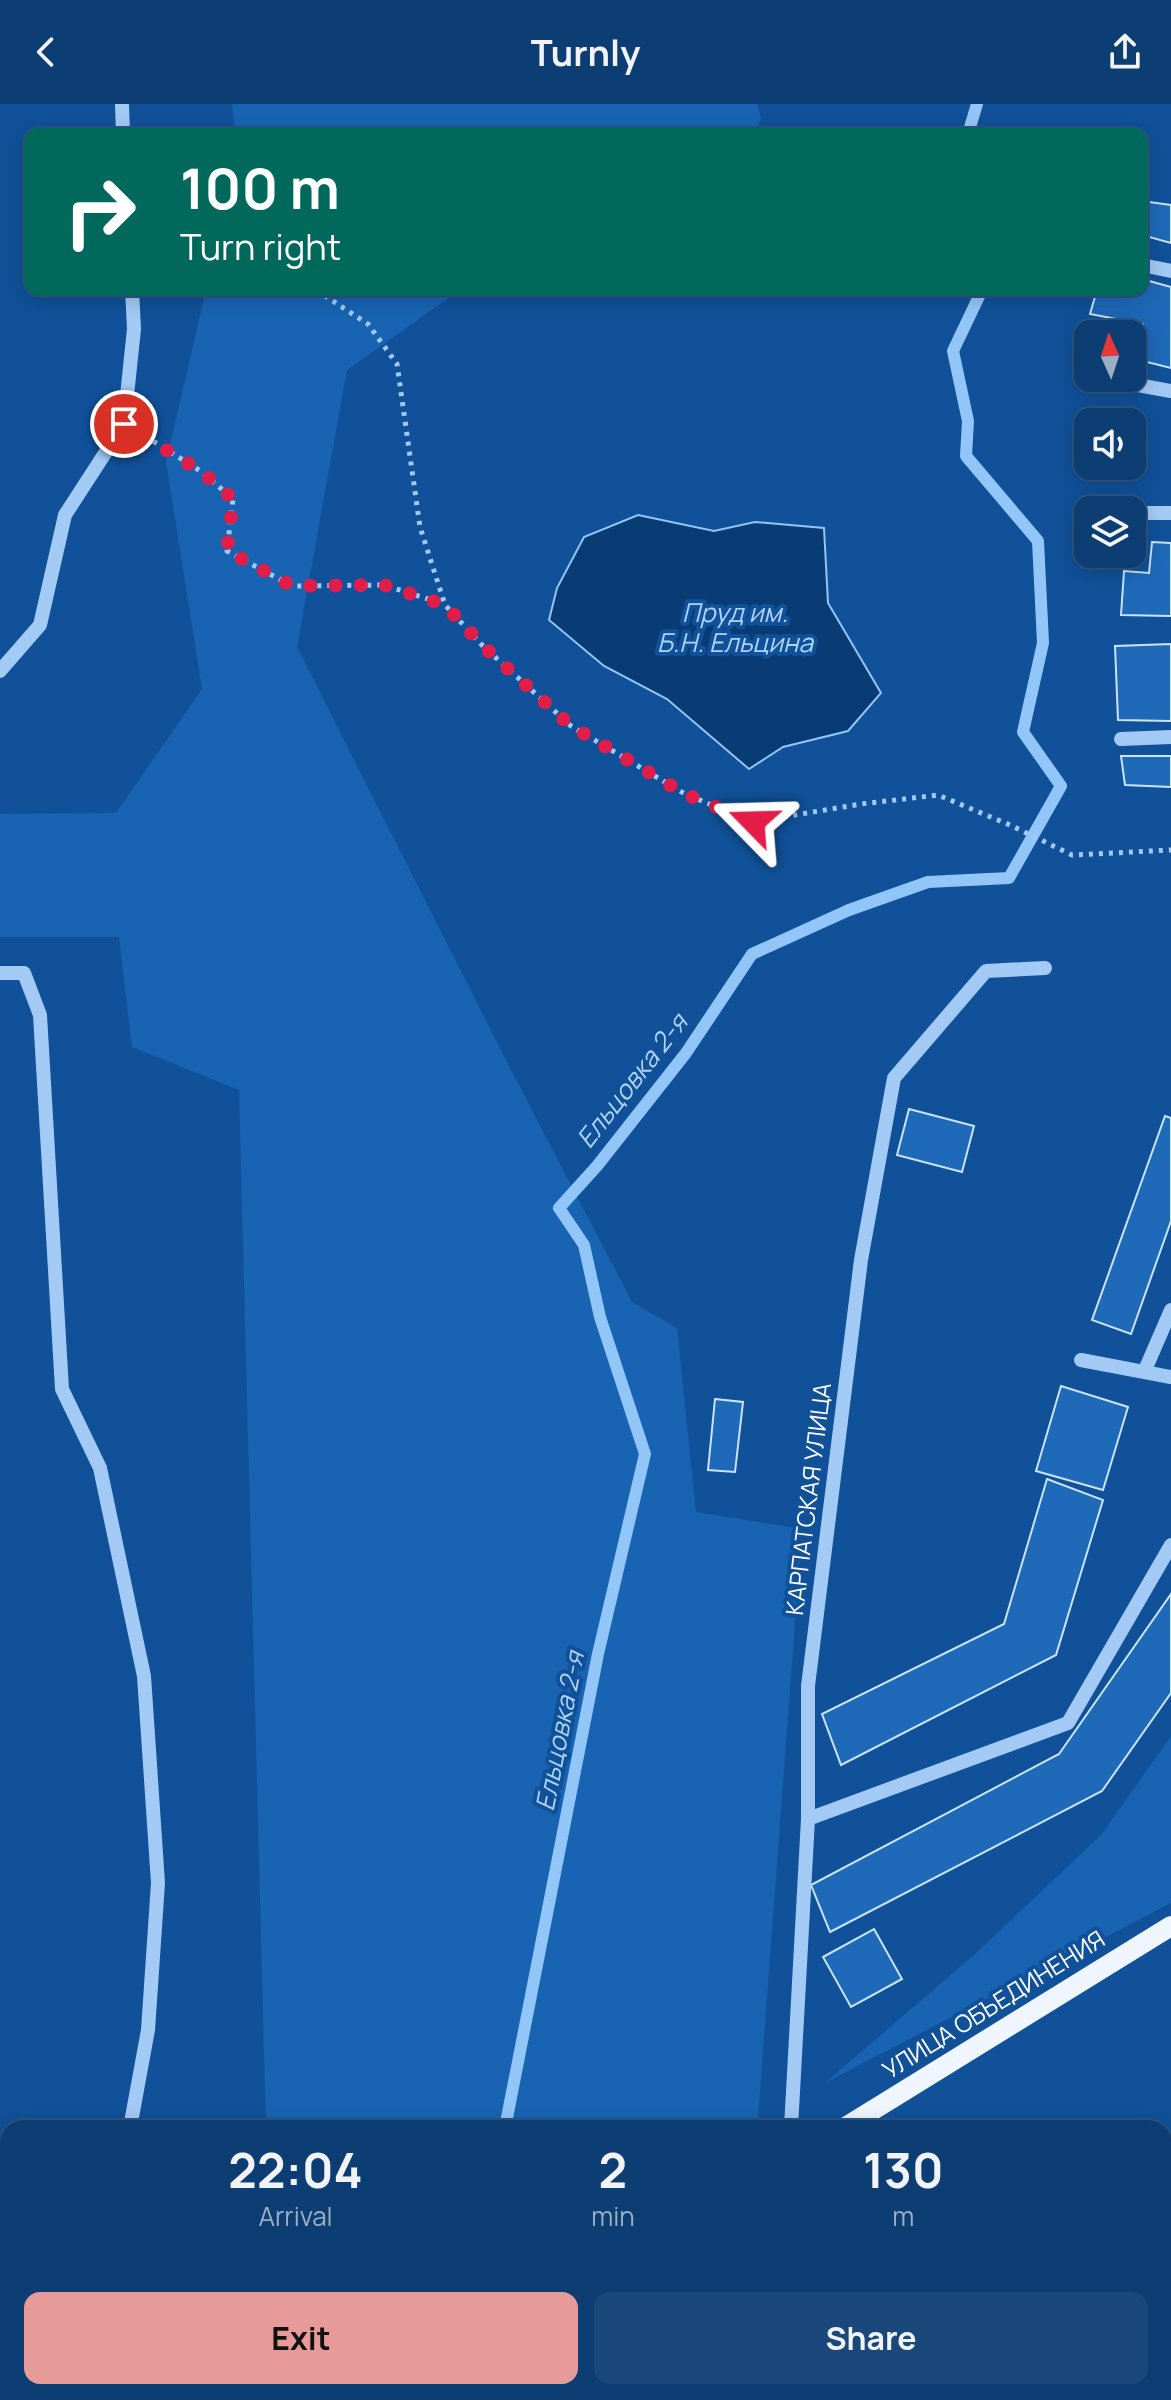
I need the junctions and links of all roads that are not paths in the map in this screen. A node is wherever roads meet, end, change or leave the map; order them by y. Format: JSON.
{"nodes":[{"id":1,"x":122,"y":104,"type":"edge"},
{"id":2,"x":123,"y":128,"type":"edge"},
{"id":3,"x":1148,"y":266,"type":"edge"},
{"id":4,"x":1171,"y":271,"type":"edge"},
{"id":5,"x":132,"y":296,"type":"edge"},
{"id":6,"x":1146,"y":386,"type":"edge"},
{"id":7,"x":1171,"y":391,"type":"edge"},
{"id":8,"x":1146,"y":513,"type":"edge"},
{"id":9,"x":1171,"y":513,"type":"edge"},
{"id":10,"x":0,"y":671,"type":"edge"},
{"id":11,"x":1171,"y":737,"type":"edge"},
{"id":12,"x":1121,"y":739,"type":"dead end"},
{"id":13,"x":1045,"y":968,"type":"dead end"},
{"id":14,"x":0,"y":973,"type":"edge"},
{"id":15,"x":1171,"y":1310,"type":"edge"},
{"id":16,"x":1081,"y":1360,"type":"dead end"},
{"id":17,"x":1145,"y":1370,"type":"junction"},
{"id":18,"x":1171,"y":1377,"type":"edge"},
{"id":19,"x":1171,"y":1545,"type":"edge"},
{"id":20,"x":808,"y":1819,"type":"junction"},
{"id":21,"x":1171,"y":1926,"type":"edge"},
{"id":22,"x":131,"y":2120,"type":"edge"},
{"id":23,"x":791,"y":2120,"type":"edge"},
{"id":24,"x":857,"y":2120,"type":"edge"}],
"edges":[{"from":1,"to":2,"type":"street"},
{"from":3,"to":4,"type":"street"},
{"from":5,"to":10,"type":"street"},
{"from":6,"to":7,"type":"street"},
{"from":8,"to":9,"type":"street"},
{"from":11,"to":12,"type":"street"},
{"from":13,"to":20,"type":"street","name":"КАРПАТСКАЯ УЛИЦА"},
{"from":14,"to":22,"type":"street"},
{"from":15,"to":17,"type":"street"},
{"from":16,"to":17,"type":"street"},
{"from":17,"to":18,"type":"street"},
{"from":19,"to":20,"type":"street"},
{"from":20,"to":23,"type":"street","name":"КАРПАТСКАЯ УЛИЦА"},
{"from":21,"to":24,"type":"main road","name":"УЛИЦА ОБЪЕДИНЕНИЯ"}]}
